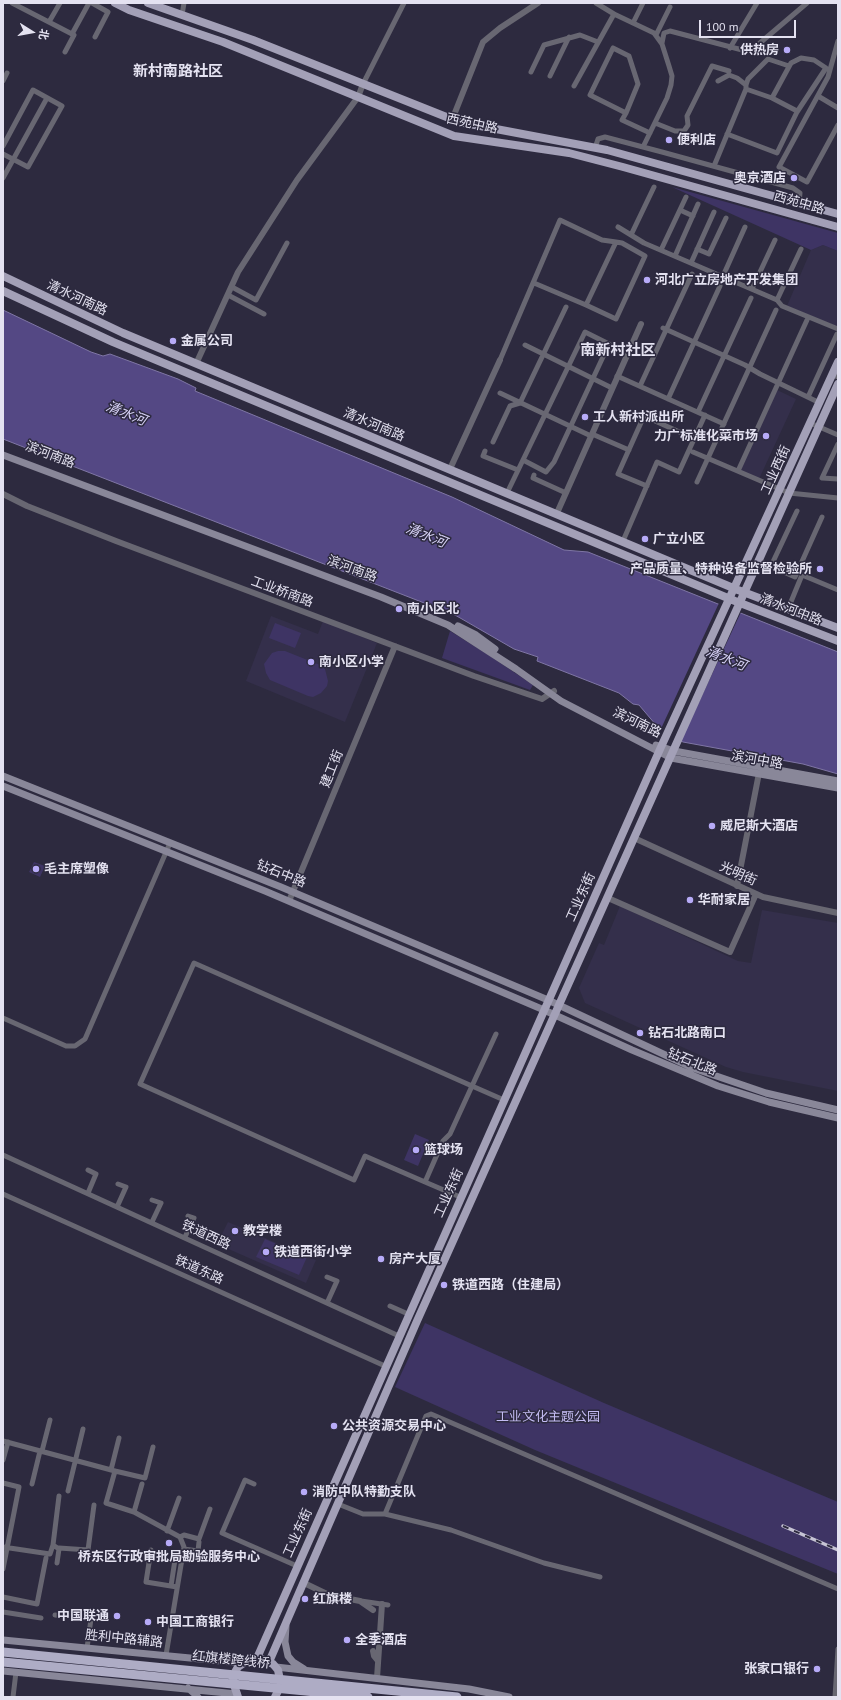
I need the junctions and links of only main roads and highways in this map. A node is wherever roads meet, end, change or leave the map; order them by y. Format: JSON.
{"nodes":[{"id":1,"x":115,"y":3,"type":"edge"},
{"id":2,"x":148,"y":3,"type":"edge"},
{"id":3,"x":164,"y":6,"type":"edge"},
{"id":4,"x":838,"y":214,"type":"edge"},
{"id":5,"x":838,"y":227,"type":"edge"},
{"id":6,"x":3,"y":276,"type":"edge"},
{"id":7,"x":3,"y":291,"type":"edge"},
{"id":8,"x":838,"y":362,"type":"edge"},
{"id":9,"x":835,"y":376,"type":"edge"},
{"id":10,"x":838,"y":384,"type":"edge"},
{"id":11,"x":3,"y":449,"type":"edge"},
{"id":12,"x":3,"y":455,"type":"edge"},
{"id":13,"x":743,"y":570,"type":"junction"},
{"id":14,"x":753,"y":573,"type":"junction"},
{"id":15,"x":717,"y":581,"type":"junction"},
{"id":16,"x":739,"y":590,"type":"junction"},
{"id":17,"x":758,"y":597,"type":"junction"},
{"id":18,"x":730,"y":602,"type":"junction"},
{"id":19,"x":748,"y":606,"type":"junction"},
{"id":20,"x":736,"y":610,"type":"junction"},
{"id":21,"x":838,"y":628,"type":"edge"},
{"id":22,"x":838,"y":641,"type":"edge"},
{"id":23,"x":553,"y":693,"type":"junction"},
{"id":24,"x":660,"y":750,"type":"junction"},
{"id":25,"x":674,"y":751,"type":"junction"},
{"id":26,"x":3,"y":776,"type":"edge"},
{"id":27,"x":838,"y":781,"type":"edge"},
{"id":28,"x":3,"y":786,"type":"edge"},
{"id":29,"x":838,"y":788,"type":"edge"},
{"id":30,"x":548,"y":1000,"type":"junction"},
{"id":31,"x":559,"y":1005,"type":"junction"},
{"id":32,"x":544,"y":1010,"type":"junction"},
{"id":33,"x":555,"y":1015,"type":"junction"},
{"id":34,"x":838,"y":1110,"type":"edge"},
{"id":35,"x":838,"y":1118,"type":"edge"},
{"id":36,"x":334,"y":1481,"type":"junction"},
{"id":37,"x":346,"y":1486,"type":"junction"},
{"id":38,"x":317,"y":1520,"type":"junction"},
{"id":39,"x":329,"y":1525,"type":"junction"},
{"id":40,"x":286,"y":1623,"type":"junction"},
{"id":41,"x":3,"y":1640,"type":"edge"},
{"id":42,"x":3,"y":1652,"type":"edge"},
{"id":43,"x":140,"y":1653,"type":"junction"},
{"id":44,"x":257,"y":1658,"type":"junction"},
{"id":45,"x":3,"y":1662,"type":"edge"},
{"id":46,"x":242,"y":1663,"type":"junction"},
{"id":47,"x":273,"y":1664,"type":"junction"},
{"id":48,"x":3,"y":1671,"type":"edge"},
{"id":49,"x":312,"y":1672,"type":"junction"},
{"id":50,"x":136,"y":1683,"type":"junction"},
{"id":51,"x":187,"y":1688,"type":"junction"},
{"id":52,"x":237,"y":1696,"type":"edge"},
{"id":53,"x":198,"y":1697,"type":"edge"},
{"id":54,"x":275,"y":1697,"type":"edge"},
{"id":55,"x":368,"y":1697,"type":"edge"},
{"id":56,"x":457,"y":1697,"type":"edge"},
{"id":57,"x":509,"y":1697,"type":"edge"}],
"edges":[{"from":1,"to":5,"type":"main road","name":"西苑中路"},
{"from":2,"to":3,"type":"main road","name":"西苑中路"},
{"from":3,"to":4,"type":"main road","name":"西苑中路"},
{"from":6,"to":15,"type":"main road","name":"清水河南路"},
{"from":7,"to":18,"type":"main road","name":"清水河南路"},
{"from":8,"to":9,"type":"main road","name":"工业西街"},
{"from":9,"to":13,"type":"main road","name":"工业西街"},
{"from":10,"to":14,"type":"main road","name":"工业西街"},
{"from":11,"to":23,"type":"main road","name":"滨河南路"},
{"from":12,"to":23,"type":"main road","name":"滨河南路"},
{"from":13,"to":15,"type":"main road"},
{"from":13,"to":16,"type":"main road","name":"工业西街"},
{"from":14,"to":16,"type":"main road","name":"工业西街"},
{"from":14,"to":17,"type":"main road"},
{"from":15,"to":16,"type":"main road","name":"清水河南路"},
{"from":16,"to":17,"type":"main road","name":"清水河中路"},
{"from":16,"to":18,"type":"main road","name":"工业东街"},
{"from":16,"to":20,"type":"main road","name":"工业东街"},
{"from":17,"to":21,"type":"main road","name":"清水河中路"},
{"from":18,"to":19,"type":"main road","name":"清水河中路"},
{"from":18,"to":24,"type":"main road","name":"工业东街"},
{"from":19,"to":20,"type":"main road"},
{"from":19,"to":22,"type":"main road","name":"清水河中路"},
{"from":20,"to":25,"type":"main road","name":"工业东街"},
{"from":23,"to":24,"type":"main road","name":"滨河南路"},
{"from":24,"to":25,"type":"main road","name":"滨河南路"},
{"from":24,"to":30,"type":"main road","name":"工业东街"},
{"from":25,"to":27,"type":"main road","name":"滨河中路"},
{"from":25,"to":29,"type":"main road","name":"滨河中路"},
{"from":25,"to":31,"type":"main road","name":"工业东街"},
{"from":26,"to":30,"type":"main road","name":"钻石中路"},
{"from":28,"to":32,"type":"main road","name":"钻石中路"},
{"from":30,"to":31,"type":"main road","name":"钻石北路"},
{"from":30,"to":32,"type":"main road","name":"工业东街"},
{"from":31,"to":33,"type":"main road","name":"工业东街"},
{"from":31,"to":34,"type":"main road","name":"钻石北路"},
{"from":32,"to":33,"type":"main road","name":"钻石北路"},
{"from":32,"to":36,"type":"main road","name":"工业东街"},
{"from":33,"to":35,"type":"main road","name":"钻石北路"},
{"from":33,"to":37,"type":"main road","name":"工业东街"},
{"from":36,"to":37,"type":"main road"},
{"from":36,"to":38,"type":"main road","name":"工业东街"},
{"from":37,"to":39,"type":"main road","name":"工业东街"},
{"from":38,"to":39,"type":"main road"},
{"from":38,"to":44,"type":"main road","name":"工业东街"},
{"from":39,"to":40,"type":"main road","name":"工业东街"},
{"from":40,"to":47,"type":"main road","name":"工业东街"},
{"from":40,"to":49,"type":"main road"},
{"from":41,"to":43,"type":"main road","name":"胜利中路辅路"},
{"from":42,"to":56,"type":"highway","name":"红旗楼跨线桥"},
{"from":43,"to":46,"type":"main road","name":"胜利中路辅路"},
{"from":43,"to":50,"type":"main road"},
{"from":44,"to":46,"type":"main road"},
{"from":44,"to":47,"type":"main road"},
{"from":45,"to":55,"type":"highway","name":"红旗楼跨线桥"},
{"from":46,"to":52,"type":"main road"},
{"from":47,"to":49,"type":"main road"},
{"from":47,"to":54,"type":"main road"},
{"from":48,"to":50,"type":"main road"},
{"from":49,"to":57,"type":"main road"},
{"from":50,"to":51,"type":"main road"},
{"from":51,"to":52,"type":"main road"},
{"from":51,"to":53,"type":"main road"}]}
